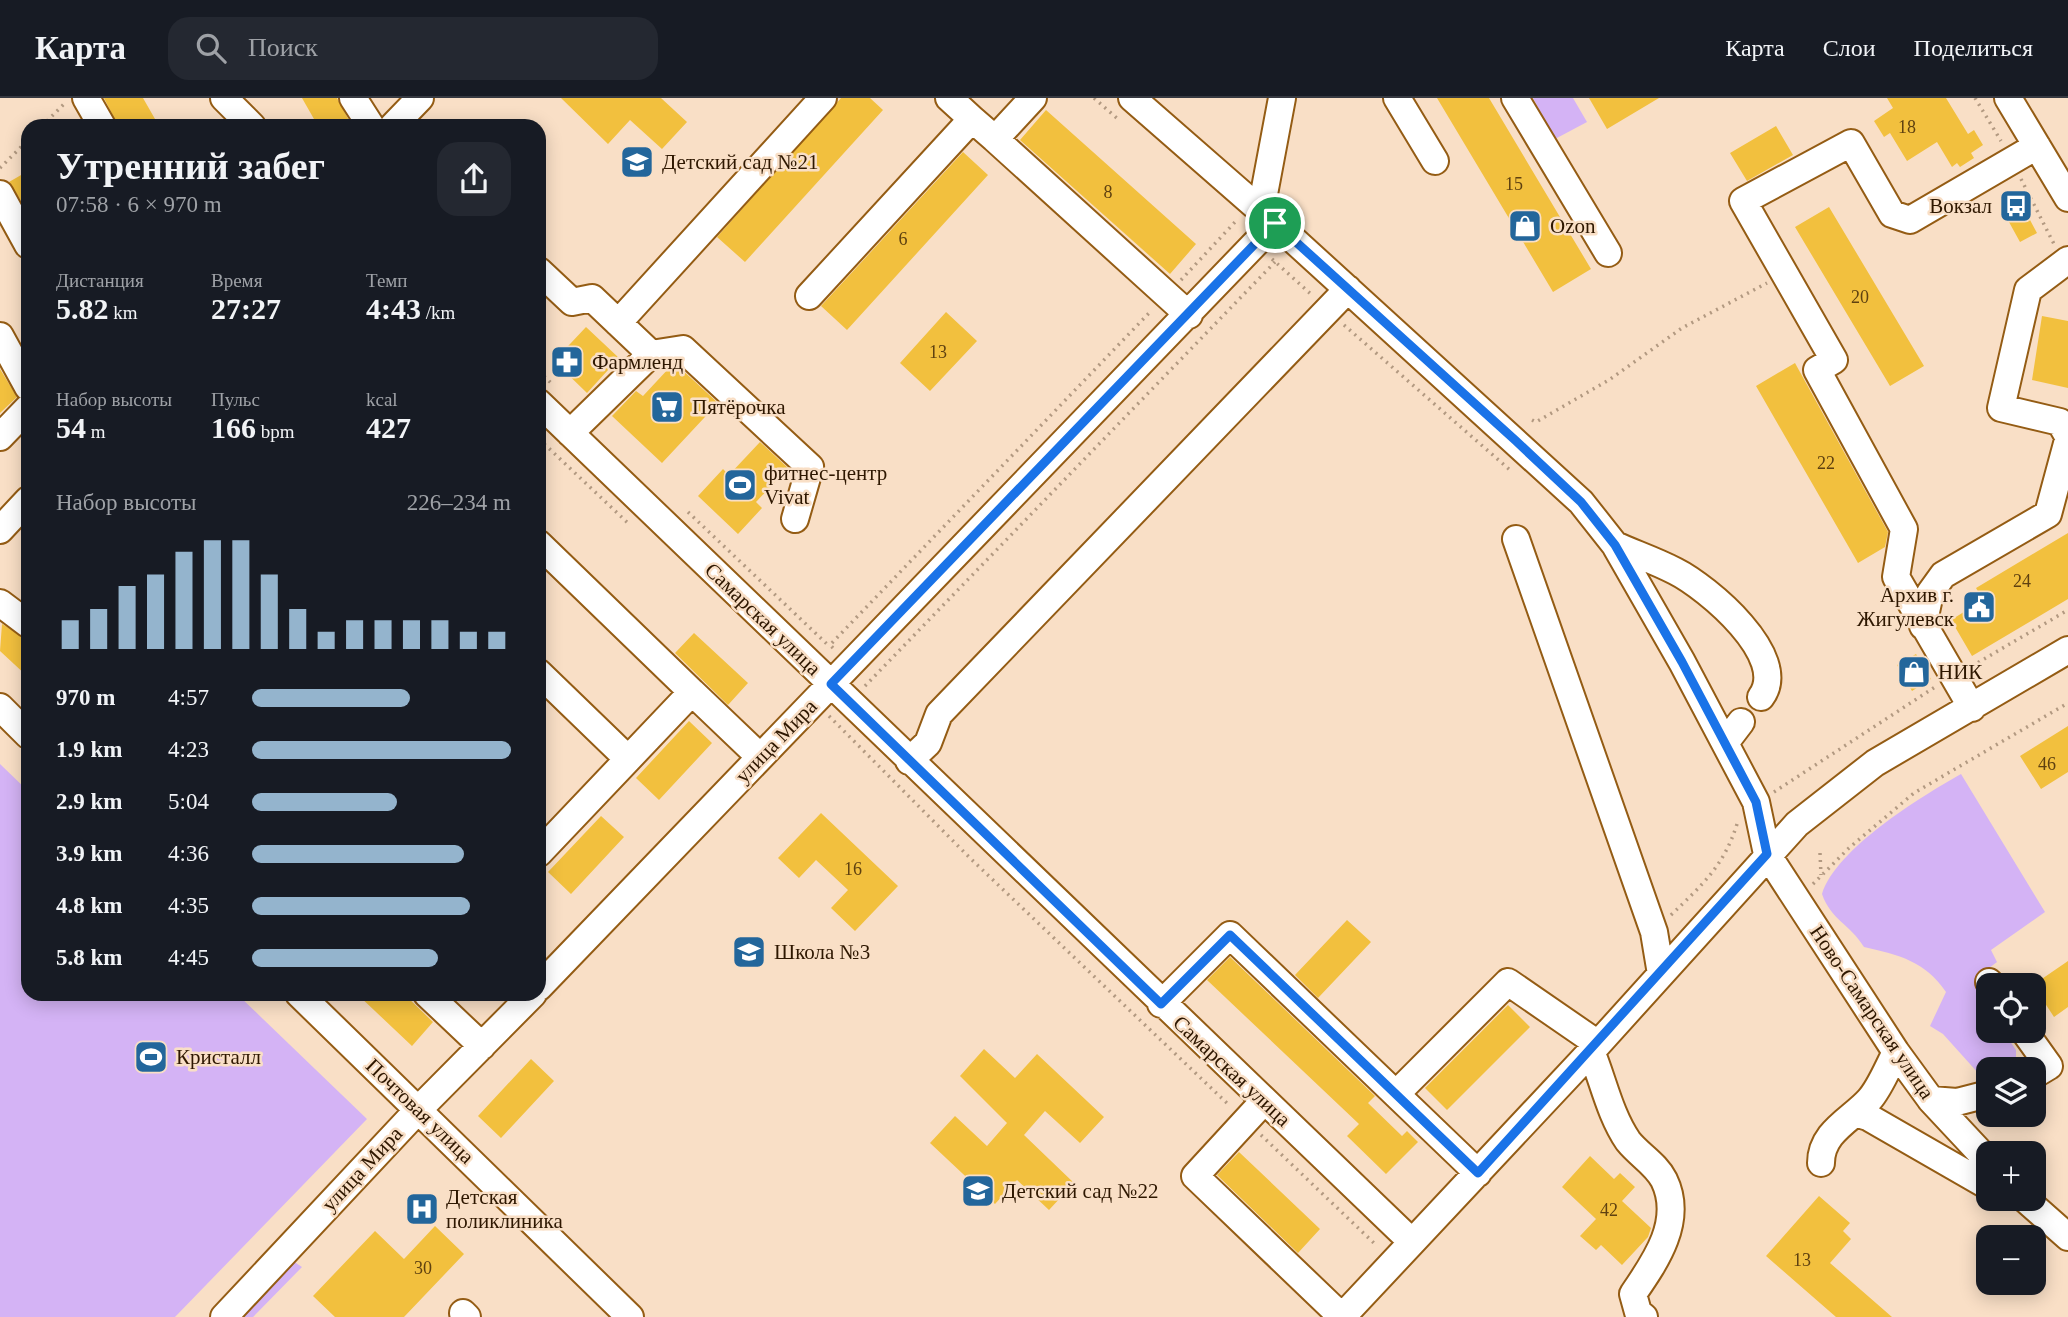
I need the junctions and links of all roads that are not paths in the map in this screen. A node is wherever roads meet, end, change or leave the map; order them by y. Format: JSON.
{"nodes":[{"id":1,"x":86,"y":98,"type":"edge"},
{"id":2,"x":224,"y":98,"type":"edge"},
{"id":3,"x":353,"y":98,"type":"edge"},
{"id":4,"x":420,"y":98,"type":"edge"},
{"id":5,"x":823,"y":98,"type":"edge"},
{"id":6,"x":949,"y":98,"type":"edge"},
{"id":7,"x":1033,"y":98,"type":"edge"},
{"id":8,"x":1132,"y":98,"type":"edge"},
{"id":9,"x":1282,"y":98,"type":"edge"},
{"id":10,"x":1397,"y":98,"type":"edge"},
{"id":11,"x":1515,"y":98,"type":"edge"},
{"id":12,"x":2008,"y":98,"type":"edge"},
{"id":13,"x":98,"y":119,"type":"edge"},
{"id":14,"x":245,"y":119,"type":"edge"},
{"id":15,"x":366,"y":119,"type":"edge"},
{"id":16,"x":400,"y":119,"type":"edge"},
{"id":17,"x":972,"y":119,"type":"junction"},
{"id":18,"x":995,"y":139,"type":"junction"},
{"id":19,"x":2037,"y":146,"type":"junction"},
{"id":20,"x":1435,"y":161,"type":"dead end"},
{"id":21,"x":0,"y":194,"type":"edge"},
{"id":22,"x":2068,"y":198,"type":"edge"},
{"id":23,"x":1268,"y":217,"type":"junction"},
{"id":24,"x":21,"y":232,"type":"edge"},
{"id":25,"x":1608,"y":253,"type":"dead end"},
{"id":26,"x":2066,"y":262,"type":"edge"},
{"id":27,"x":546,"y":278,"type":"edge"},
{"id":28,"x":1348,"y":289,"type":"junction"},
{"id":29,"x":809,"y":296,"type":"dead end"},
{"id":30,"x":1189,"y":314,"type":"junction"},
{"id":31,"x":618,"y":323,"type":"junction"},
{"id":32,"x":0,"y":336,"type":"edge"},
{"id":33,"x":651,"y":354,"type":"junction"},
{"id":34,"x":21,"y":374,"type":"edge"},
{"id":35,"x":546,"y":410,"type":"edge"},
{"id":36,"x":21,"y":415,"type":"edge"},
{"id":37,"x":570,"y":433,"type":"junction"},
{"id":38,"x":0,"y":437,"type":"edge"},
{"id":39,"x":2068,"y":438,"type":"edge"},
{"id":40,"x":21,"y":508,"type":"edge"},
{"id":41,"x":795,"y":519,"type":"dead end"},
{"id":42,"x":0,"y":530,"type":"edge"},
{"id":43,"x":1516,"y":539,"type":"dead end"},
{"id":44,"x":1615,"y":545,"type":"junction"},
{"id":45,"x":546,"y":551,"type":"edge"},
{"id":46,"x":0,"y":603,"type":"edge"},
{"id":47,"x":21,"y":619,"type":"edge"},
{"id":48,"x":1923,"y":626,"type":"junction"},
{"id":49,"x":2068,"y":650,"type":"edge"},
{"id":50,"x":546,"y":680,"type":"edge"},
{"id":51,"x":692,"y":692,"type":"junction"},
{"id":52,"x":828,"y":696,"type":"junction"},
{"id":53,"x":1761,"y":697,"type":"dead end"},
{"id":54,"x":0,"y":708,"type":"edge"},
{"id":55,"x":1972,"y":708,"type":"junction"},
{"id":56,"x":1741,"y":722,"type":"dead end"},
{"id":57,"x":21,"y":728,"type":"edge"},
{"id":58,"x":1725,"y":743,"type":"junction"},
{"id":59,"x":760,"y":757,"type":"junction"},
{"id":60,"x":628,"y":759,"type":"junction"},
{"id":61,"x":909,"y":761,"type":"junction"},
{"id":62,"x":546,"y":846,"type":"edge"},
{"id":63,"x":1767,"y":854,"type":"junction"},
{"id":64,"x":1661,"y":974,"type":"junction"},
{"id":65,"x":546,"y":980,"type":"edge"},
{"id":66,"x":306,"y":1001,"type":"edge"},
{"id":67,"x":434,"y":1001,"type":"edge"},
{"id":68,"x":526,"y":1001,"type":"edge"},
{"id":69,"x":1161,"y":1004,"type":"junction"},
{"id":70,"x":482,"y":1046,"type":"junction"},
{"id":71,"x":1595,"y":1048,"type":"junction"},
{"id":72,"x":1896,"y":1052,"type":"junction"},
{"id":73,"x":1396,"y":1094,"type":"junction"},
{"id":74,"x":1976,"y":1097,"type":"edge"},
{"id":75,"x":1931,"y":1100,"type":"junction"},
{"id":76,"x":1264,"y":1101,"type":"junction"},
{"id":77,"x":419,"y":1109,"type":"junction"},
{"id":78,"x":1855,"y":1113,"type":"junction"},
{"id":79,"x":1976,"y":1148,"type":"edge"},
{"id":80,"x":1821,"y":1163,"type":"dead end"},
{"id":81,"x":1478,"y":1173,"type":"junction"},
{"id":82,"x":1976,"y":1178,"type":"edge"},
{"id":83,"x":2038,"y":1211,"type":"edge"},
{"id":84,"x":2068,"y":1237,"type":"edge"},
{"id":85,"x":1412,"y":1242,"type":"junction"},
{"id":86,"x":224,"y":1317,"type":"edge"},
{"id":87,"x":630,"y":1317,"type":"edge"},
{"id":88,"x":1342,"y":1317,"type":"edge"},
{"id":89,"x":1644,"y":1317,"type":"edge"}],
"edges":[{"from":1,"to":13,"type":"street"},
{"from":2,"to":14,"type":"street"},
{"from":3,"to":15,"type":"street"},
{"from":4,"to":16,"type":"street"},
{"from":5,"to":31,"type":"street"},
{"from":6,"to":17,"type":"street"},
{"from":7,"to":18,"type":"street"},
{"from":8,"to":23,"type":"street"},
{"from":9,"to":23,"type":"street"},
{"from":10,"to":20,"type":"street"},
{"from":11,"to":25,"type":"street"},
{"from":12,"to":19,"type":"street"},
{"from":17,"to":18,"type":"street"},
{"from":17,"to":29,"type":"street"},
{"from":18,"to":30,"type":"street"},
{"from":19,"to":22,"type":"street"},
{"from":19,"to":48,"type":"street"},
{"from":21,"to":24,"type":"street"},
{"from":23,"to":28,"type":"street"},
{"from":23,"to":30,"type":"street","name":"улица Мира"},
{"from":26,"to":39,"type":"street"},
{"from":27,"to":31,"type":"street"},
{"from":28,"to":44,"type":"street"},
{"from":28,"to":61,"type":"street"},
{"from":30,"to":52,"type":"street","name":"улица Мира"},
{"from":31,"to":33,"type":"street"},
{"from":32,"to":34,"type":"street"},
{"from":33,"to":37,"type":"street"},
{"from":33,"to":41,"type":"street"},
{"from":35,"to":37,"type":"street","name":"Самарская улица"},
{"from":36,"to":38,"type":"street"},
{"from":37,"to":52,"type":"street","name":"Самарская улица"},
{"from":39,"to":48,"type":"street"},
{"from":40,"to":42,"type":"street"},
{"from":43,"to":64,"type":"street"},
{"from":44,"to":53,"type":"street"},
{"from":44,"to":58,"type":"street"},
{"from":45,"to":51,"type":"street"},
{"from":46,"to":47,"type":"street"},
{"from":48,"to":55,"type":"street"},
{"from":49,"to":55,"type":"street"},
{"from":50,"to":60,"type":"street"},
{"from":51,"to":59,"type":"street"},
{"from":51,"to":60,"type":"street"},
{"from":52,"to":59,"type":"street","name":"улица Мира"},
{"from":52,"to":61,"type":"street","name":"Самарская улица"},
{"from":54,"to":57,"type":"street"},
{"from":55,"to":63,"type":"street"},
{"from":56,"to":58,"type":"street"},
{"from":58,"to":63,"type":"street"},
{"from":59,"to":65,"type":"street","name":"улица Мира"},
{"from":60,"to":62,"type":"street"},
{"from":61,"to":69,"type":"street","name":"Самарская улица"},
{"from":63,"to":64,"type":"street"},
{"from":63,"to":72,"type":"street","name":"Ново-Самарская улица"},
{"from":64,"to":71,"type":"street"},
{"from":66,"to":77,"type":"street","name":"Почтовая улица"},
{"from":67,"to":70,"type":"street"},
{"from":68,"to":70,"type":"street","name":"улица Мира"},
{"from":69,"to":73,"type":"street"},
{"from":69,"to":76,"type":"street","name":"Самарская улица"},
{"from":70,"to":77,"type":"street","name":"улица Мира"},
{"from":71,"to":73,"type":"street"},
{"from":71,"to":81,"type":"street"},
{"from":71,"to":89,"type":"street"},
{"from":72,"to":75,"type":"street","name":"Ново-Самарская улица"},
{"from":72,"to":78,"type":"street"},
{"from":73,"to":81,"type":"street"},
{"from":74,"to":75,"type":"street"},
{"from":75,"to":79,"type":"street","name":"Ново-Самарская улица"},
{"from":76,"to":85,"type":"street","name":"Самарская улица"},
{"from":76,"to":88,"type":"street"},
{"from":77,"to":86,"type":"street","name":"улица Мира"},
{"from":77,"to":87,"type":"street","name":"Почтовая улица"},
{"from":78,"to":80,"type":"street"},
{"from":78,"to":82,"type":"street"},
{"from":81,"to":85,"type":"street"},
{"from":83,"to":84,"type":"street"},
{"from":85,"to":88,"type":"street"}]}
